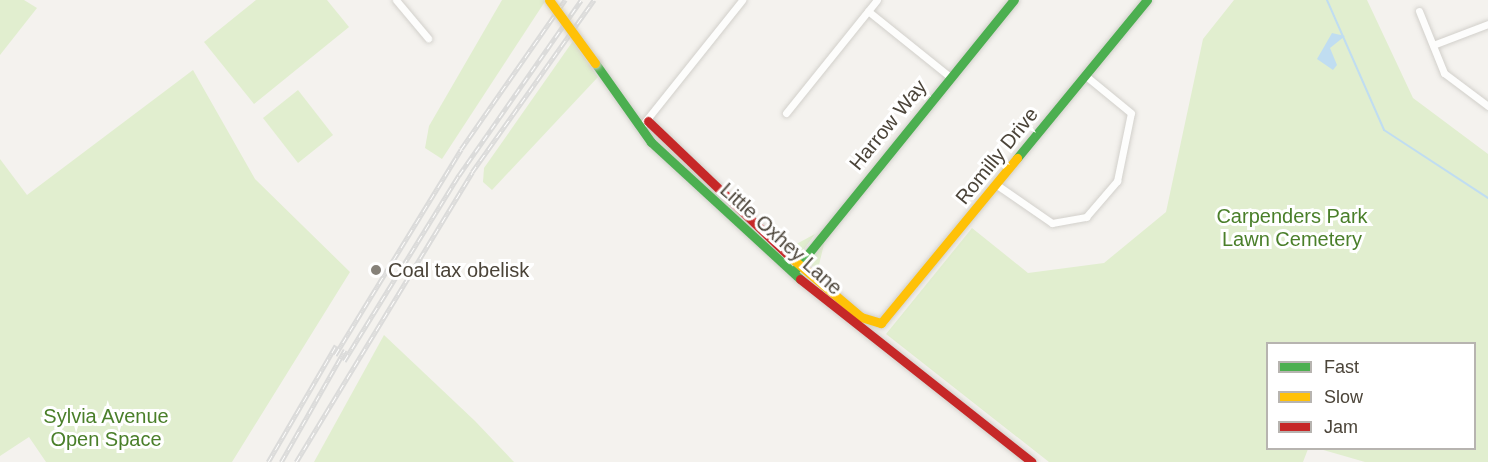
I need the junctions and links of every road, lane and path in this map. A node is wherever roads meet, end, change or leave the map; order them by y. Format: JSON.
{"nodes":[{"id":1,"x":396,"y":0,"type":"edge"},
{"id":2,"x":549,"y":0,"type":"edge"},
{"id":3,"x":742,"y":0,"type":"edge"},
{"id":4,"x":877,"y":0,"type":"edge"},
{"id":5,"x":1014,"y":0,"type":"edge"},
{"id":6,"x":1146,"y":0,"type":"edge"},
{"id":7,"x":868,"y":11,"type":"junction"},
{"id":8,"x":1419,"y":11,"type":"dead end"},
{"id":9,"x":1488,"y":24,"type":"edge"},
{"id":10,"x":428,"y":38,"type":"dead end"},
{"id":11,"x":1433,"y":45,"type":"junction"},
{"id":12,"x":1086,"y":76,"type":"junction"},
{"id":13,"x":951,"y":77,"type":"junction"},
{"id":14,"x":1488,"y":106,"type":"edge"},
{"id":15,"x":786,"y":113,"type":"dead end"},
{"id":16,"x":648,"y":121,"type":"junction"},
{"id":17,"x":640,"y":128,"type":"junction"},
{"id":18,"x":997,"y":185,"type":"junction"},
{"id":19,"x":798,"y":265,"type":"junction"},
{"id":20,"x":791,"y":274,"type":"junction"},
{"id":21,"x":870,"y":322,"type":"joint"},
{"id":22,"x":1032,"y":462,"type":"edge"}],
"edges":[{"from":1,"to":10,"type":"street"},
{"from":2,"to":17,"type":"street","name":"Little Oxhey Lane","bridge":true},
{"from":3,"to":16,"type":"street"},
{"from":4,"to":7,"type":"street"},
{"from":5,"to":13,"type":"street","name":"Harrow Way"},
{"from":6,"to":12,"type":"street","name":"Romilly Drive"},
{"from":7,"to":13,"type":"street"},
{"from":7,"to":15,"type":"street"},
{"from":8,"to":11,"type":"street"},
{"from":9,"to":11,"type":"street"},
{"from":11,"to":14,"type":"street"},
{"from":12,"to":18,"type":"street","name":"Romilly Drive"},
{"from":12,"to":18,"type":"street"},
{"from":13,"to":19,"type":"street","name":"Harrow Way"},
{"from":16,"to":17,"type":"street"},
{"from":16,"to":19,"type":"street","name":"Little Oxhey Lane"},
{"from":17,"to":20,"type":"street","name":"Little Oxhey Lane"},
{"from":18,"to":21,"type":"street","name":"Romilly Drive"},
{"from":19,"to":20,"type":"street","name":"Harrow Way"},
{"from":19,"to":21,"type":"street","name":"Little Oxhey Lane"},
{"from":20,"to":22,"type":"street","name":"Little Oxhey Lane"}]}
